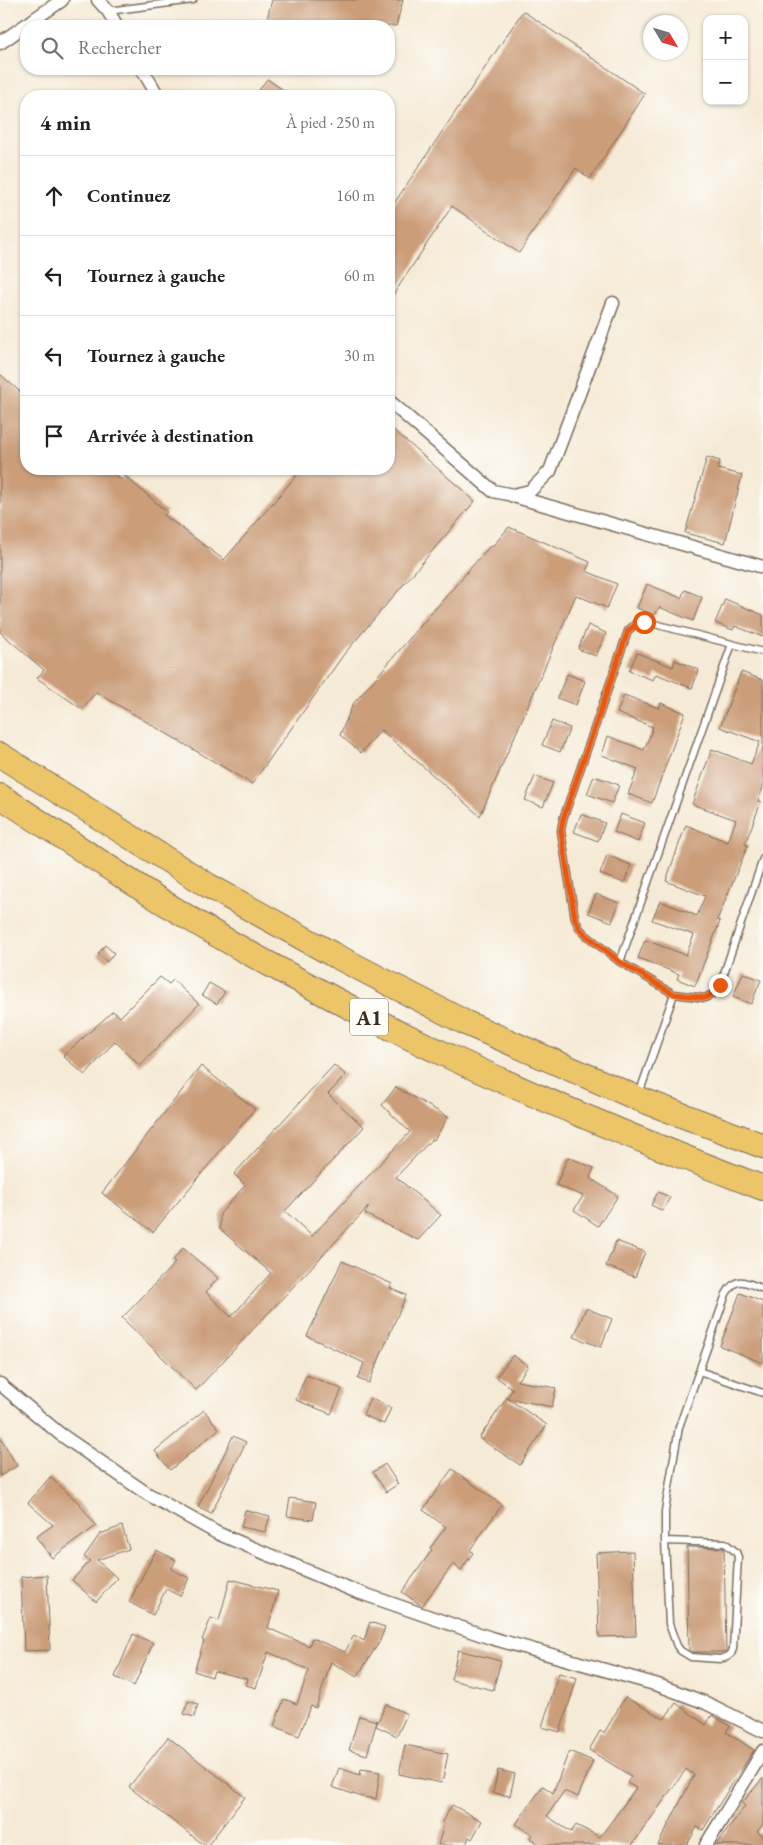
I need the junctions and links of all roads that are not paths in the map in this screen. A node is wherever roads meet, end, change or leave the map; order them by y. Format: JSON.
{"nodes":[{"id":1,"x":62,"y":0,"type":"edge"},
{"id":2,"x":98,"y":0,"type":"edge"},
{"id":3,"x":193,"y":0,"type":"edge"},
{"id":4,"x":108,"y":11,"type":"junction"},
{"id":5,"x":33,"y":20,"type":"edge"},
{"id":6,"x":113,"y":20,"type":"edge"},
{"id":7,"x":20,"y":29,"type":"edge"},
{"id":8,"x":0,"y":43,"type":"edge"},
{"id":9,"x":146,"y":75,"type":"edge"},
{"id":10,"x":154,"y":90,"type":"edge"},
{"id":11,"x":613,"y":302,"type":"dead end"},
{"id":12,"x":395,"y":406,"type":"edge"},
{"id":13,"x":493,"y":491,"type":"junction"},
{"id":14,"x":763,"y":567,"type":"edge"},
{"id":15,"x":732,"y":644,"type":"junction"},
{"id":16,"x":763,"y":652,"type":"edge"},
{"id":17,"x":0,"y":755,"type":"edge"},
{"id":18,"x":0,"y":796,"type":"edge"},
{"id":19,"x":763,"y":859,"type":"edge"},
{"id":20,"x":620,"y":962,"type":"junction"},
{"id":21,"x":674,"y":994,"type":"junction"},
{"id":22,"x":637,"y":1098,"type":"junction"},
{"id":23,"x":763,"y":1146,"type":"edge"},
{"id":24,"x":763,"y":1188,"type":"edge"},
{"id":25,"x":763,"y":1289,"type":"edge"},
{"id":26,"x":699,"y":1371,"type":"junction"},
{"id":27,"x":0,"y":1384,"type":"edge"},
{"id":28,"x":763,"y":1393,"type":"edge"},
{"id":29,"x":665,"y":1541,"type":"junction"},
{"id":30,"x":763,"y":1731,"type":"edge"},
{"id":31,"x":763,"y":1751,"type":"edge"},
{"id":32,"x":706,"y":1845,"type":"edge"}],
"edges":[{"from":1,"to":5,"type":"street"},
{"from":2,"to":4,"type":"street"},
{"from":3,"to":4,"type":"lane"},
{"from":4,"to":6,"type":"street"},
{"from":7,"to":8,"type":"street"},
{"from":9,"to":10,"type":"street"},
{"from":11,"to":13,"type":"street"},
{"from":12,"to":13,"type":"street"},
{"from":13,"to":14,"type":"street"},
{"from":15,"to":16,"type":"lane"},
{"from":15,"to":20,"type":"lane"},
{"from":15,"to":20,"type":"lane"},
{"from":17,"to":22,"type":"highway","number":"A1"},
{"from":18,"to":24,"type":"highway","number":"A1"},
{"from":19,"to":21,"type":"lane"},
{"from":20,"to":21,"type":"lane"},
{"from":21,"to":22,"type":"lane"},
{"from":22,"to":23,"type":"highway","number":"A1"},
{"from":25,"to":26,"type":"lane"},
{"from":26,"to":28,"type":"lane"},
{"from":26,"to":29,"type":"lane"},
{"from":27,"to":30,"type":"street"},
{"from":29,"to":29,"type":"lane"},
{"from":31,"to":32,"type":"street"}]}
